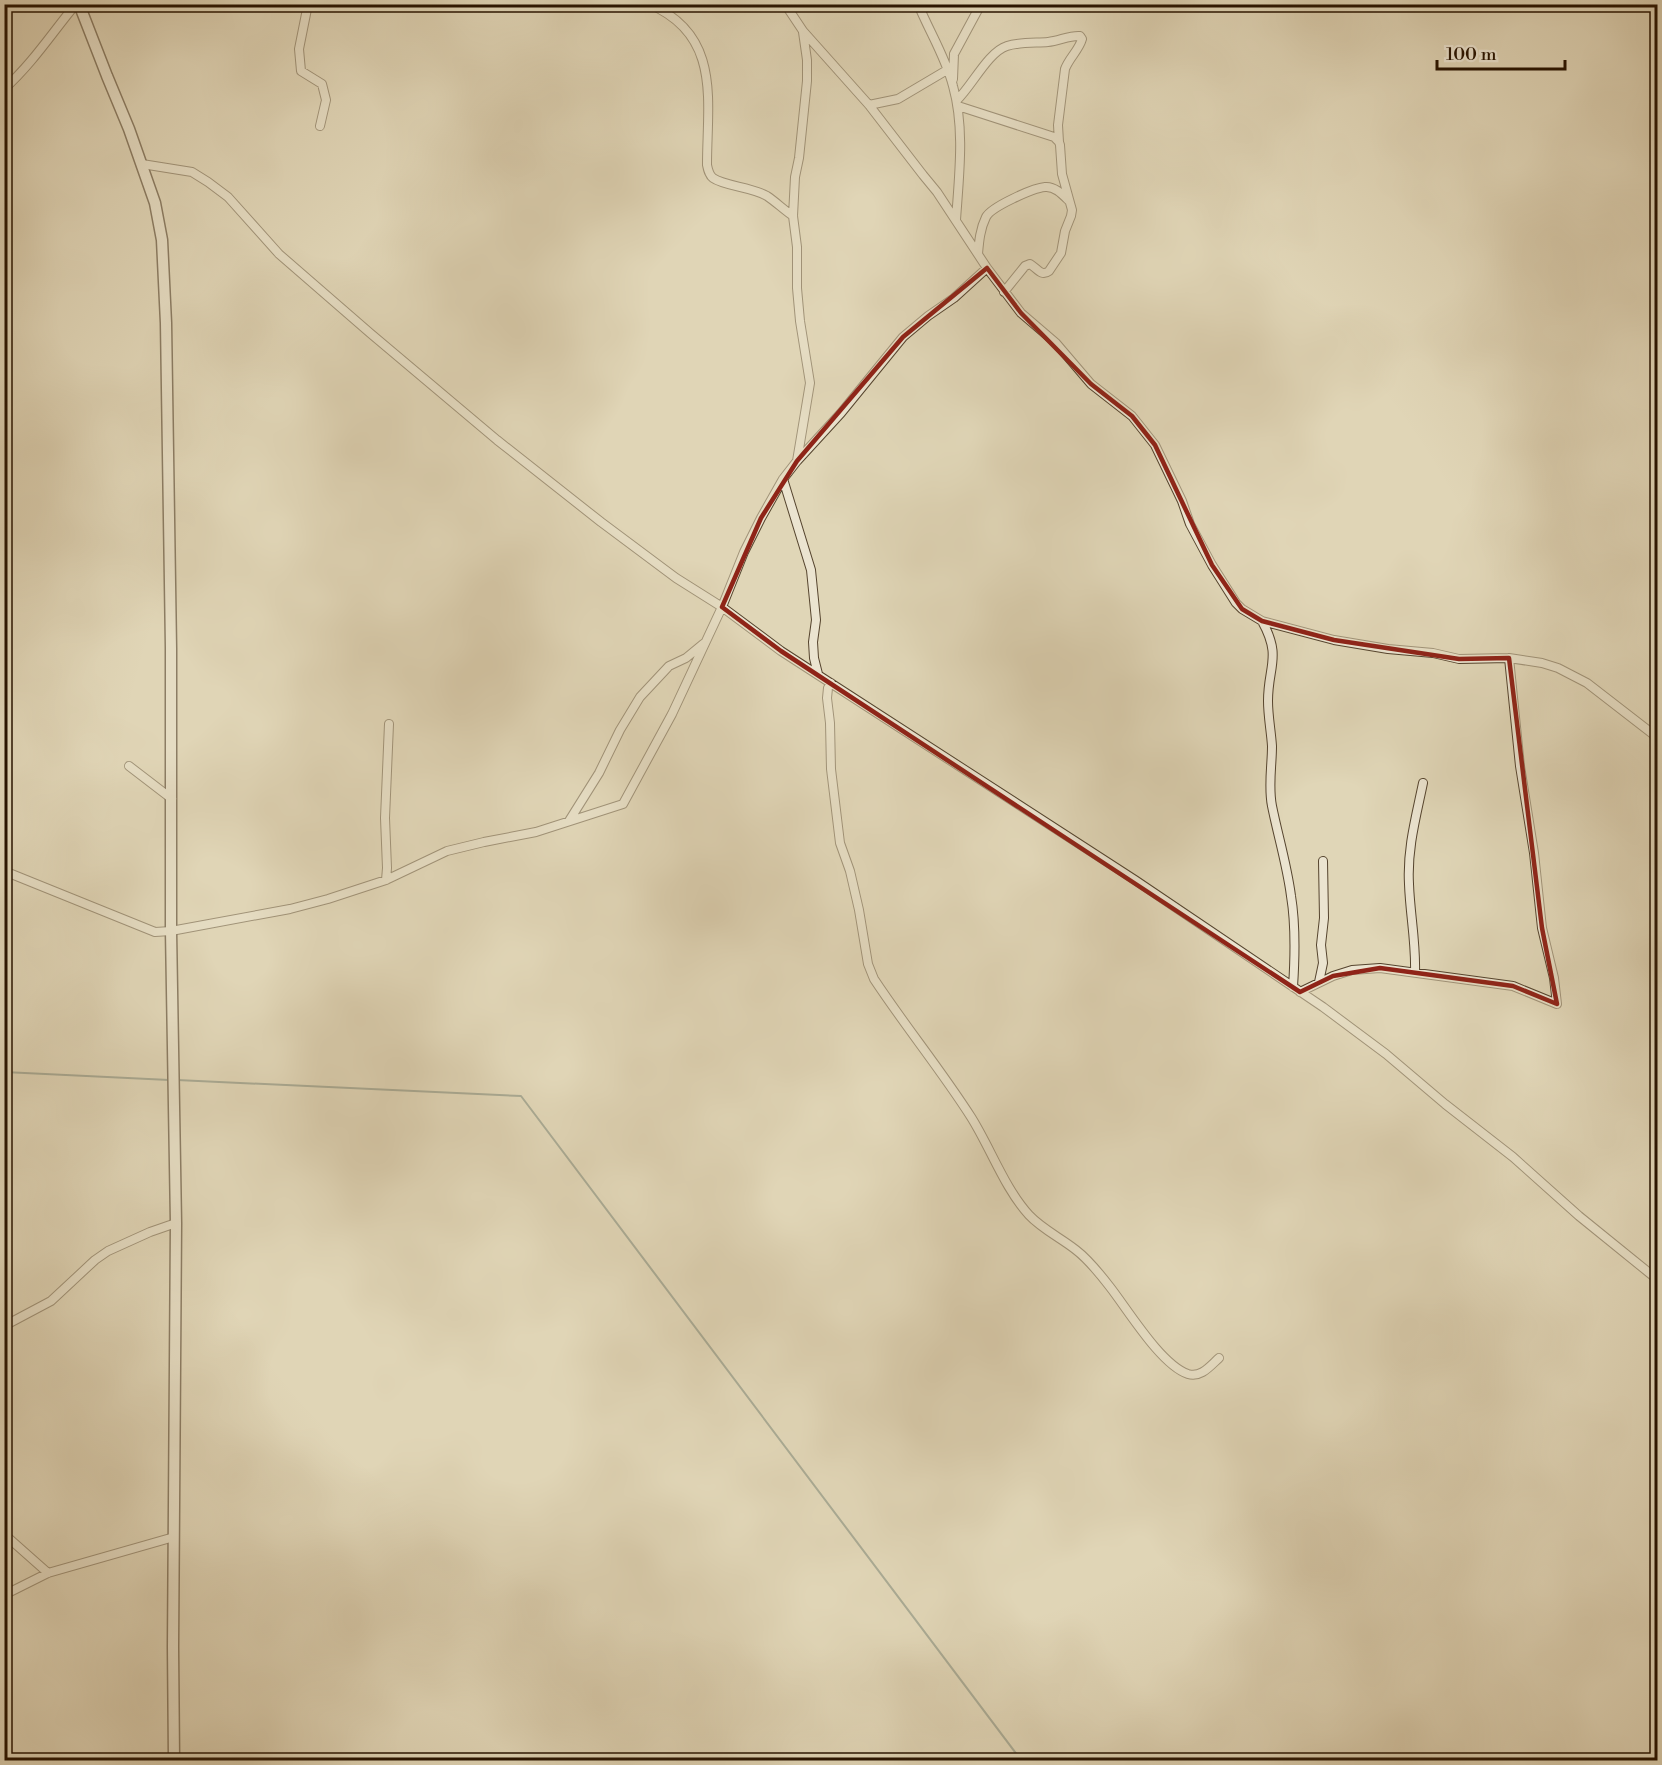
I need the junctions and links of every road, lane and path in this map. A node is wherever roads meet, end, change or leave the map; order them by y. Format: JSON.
{"nodes":[{"id":1,"x":78,"y":4,"type":"edge"},
{"id":2,"x":308,"y":4,"type":"edge"},
{"id":3,"x":649,"y":4,"type":"edge"},
{"id":4,"x":785,"y":4,"type":"edge"},
{"id":5,"x":918,"y":4,"type":"edge"},
{"id":6,"x":981,"y":4,"type":"edge"},
{"id":7,"x":803,"y":31,"type":"junction"},
{"id":8,"x":947,"y":69,"type":"junction"},
{"id":9,"x":952,"y":84,"type":"junction"},
{"id":10,"x":4,"y":89,"type":"edge"},
{"id":11,"x":957,"y":103,"type":"junction"},
{"id":12,"x":869,"y":105,"type":"junction"},
{"id":13,"x":320,"y":126,"type":"dead end"},
{"id":14,"x":1059,"y":142,"type":"junction"},
{"id":15,"x":142,"y":164,"type":"junction"},
{"id":16,"x":1070,"y":202,"type":"junction"},
{"id":17,"x":793,"y":216,"type":"junction"},
{"id":18,"x":956,"y":221,"type":"junction"},
{"id":19,"x":978,"y":254,"type":"junction"},
{"id":20,"x":987,"y":268,"type":"junction"},
{"id":21,"x":1004,"y":292,"type":"junction"},
{"id":22,"x":796,"y":461,"type":"junction"},
{"id":23,"x":783,"y":479,"type":"junction"},
{"id":24,"x":722,"y":607,"type":"junction"},
{"id":25,"x":1263,"y":621,"type":"junction"},
{"id":26,"x":706,"y":642,"type":"junction"},
{"id":27,"x":1509,"y":658,"type":"junction"},
{"id":28,"x":818,"y":674,"type":"junction"},
{"id":29,"x":831,"y":683,"type":"junction"},
{"id":30,"x":389,"y":724,"type":"dead end"},
{"id":31,"x":1658,"y":738,"type":"edge"},
{"id":32,"x":129,"y":766,"type":"dead end"},
{"id":33,"x":1423,"y":783,"type":"dead end"},
{"id":34,"x":172,"y":799,"type":"junction"},
{"id":35,"x":569,"y":821,"type":"junction"},
{"id":36,"x":1323,"y":861,"type":"dead end"},
{"id":37,"x":4,"y":871,"type":"edge"},
{"id":38,"x":386,"y":880,"type":"junction"},
{"id":39,"x":171,"y":931,"type":"junction"},
{"id":40,"x":1415,"y":972,"type":"junction"},
{"id":41,"x":1319,"y":982,"type":"junction"},
{"id":42,"x":1293,"y":987,"type":"junction"},
{"id":43,"x":1300,"y":992,"type":"junction"},
{"id":44,"x":176,"y":1223,"type":"junction"},
{"id":45,"x":1658,"y":1280,"type":"edge"},
{"id":46,"x":4,"y":1326,"type":"edge"},
{"id":47,"x":1218,"y":1358,"type":"dead end"},
{"id":48,"x":4,"y":1534,"type":"edge"},
{"id":49,"x":174,"y":1537,"type":"junction"},
{"id":50,"x":48,"y":1573,"type":"junction"},
{"id":51,"x":4,"y":1595,"type":"edge"},
{"id":52,"x":174,"y":1761,"type":"edge"}],
"edges":[{"from":1,"to":10,"type":"street"},
{"from":1,"to":15,"type":"street"},
{"from":2,"to":13,"type":"street"},
{"from":3,"to":17,"type":"street"},
{"from":4,"to":7,"type":"street"},
{"from":5,"to":8,"type":"street"},
{"from":6,"to":9,"type":"street"},
{"from":7,"to":12,"type":"street"},
{"from":7,"to":17,"type":"street"},
{"from":8,"to":9,"type":"street"},
{"from":8,"to":12,"type":"street"},
{"from":9,"to":11,"type":"street"},
{"from":11,"to":14,"type":"street"},
{"from":11,"to":14,"type":"street"},
{"from":11,"to":18,"type":"street"},
{"from":12,"to":18,"type":"street"},
{"from":14,"to":16,"type":"street"},
{"from":15,"to":24,"type":"street"},
{"from":15,"to":34,"type":"street"},
{"from":16,"to":19,"type":"street"},
{"from":16,"to":21,"type":"street"},
{"from":17,"to":22,"type":"street"},
{"from":18,"to":19,"type":"street"},
{"from":19,"to":20,"type":"street"},
{"from":20,"to":21,"type":"street"},
{"from":20,"to":22,"type":"street"},
{"from":21,"to":25,"type":"street"},
{"from":22,"to":23,"type":"street"},
{"from":23,"to":24,"type":"street"},
{"from":23,"to":28,"type":"street"},
{"from":24,"to":26,"type":"street"},
{"from":24,"to":28,"type":"street"},
{"from":25,"to":27,"type":"street"},
{"from":25,"to":42,"type":"street"},
{"from":26,"to":35,"type":"street"},
{"from":26,"to":35,"type":"street"},
{"from":27,"to":31,"type":"street"},
{"from":27,"to":40,"type":"street"},
{"from":28,"to":29,"type":"street"},
{"from":29,"to":42,"type":"street"},
{"from":29,"to":47,"type":"street"},
{"from":30,"to":38,"type":"street"},
{"from":32,"to":34,"type":"street"},
{"from":33,"to":40,"type":"street"},
{"from":34,"to":39,"type":"street"},
{"from":35,"to":38,"type":"street"},
{"from":36,"to":41,"type":"street"},
{"from":37,"to":39,"type":"street"},
{"from":38,"to":39,"type":"street"},
{"from":39,"to":44,"type":"street"},
{"from":40,"to":41,"type":"street"},
{"from":41,"to":43,"type":"street"},
{"from":42,"to":43,"type":"street"},
{"from":43,"to":45,"type":"street"},
{"from":44,"to":46,"type":"street"},
{"from":44,"to":49,"type":"street"},
{"from":48,"to":50,"type":"street"},
{"from":49,"to":50,"type":"street"},
{"from":49,"to":52,"type":"street"},
{"from":50,"to":51,"type":"street"}]}
